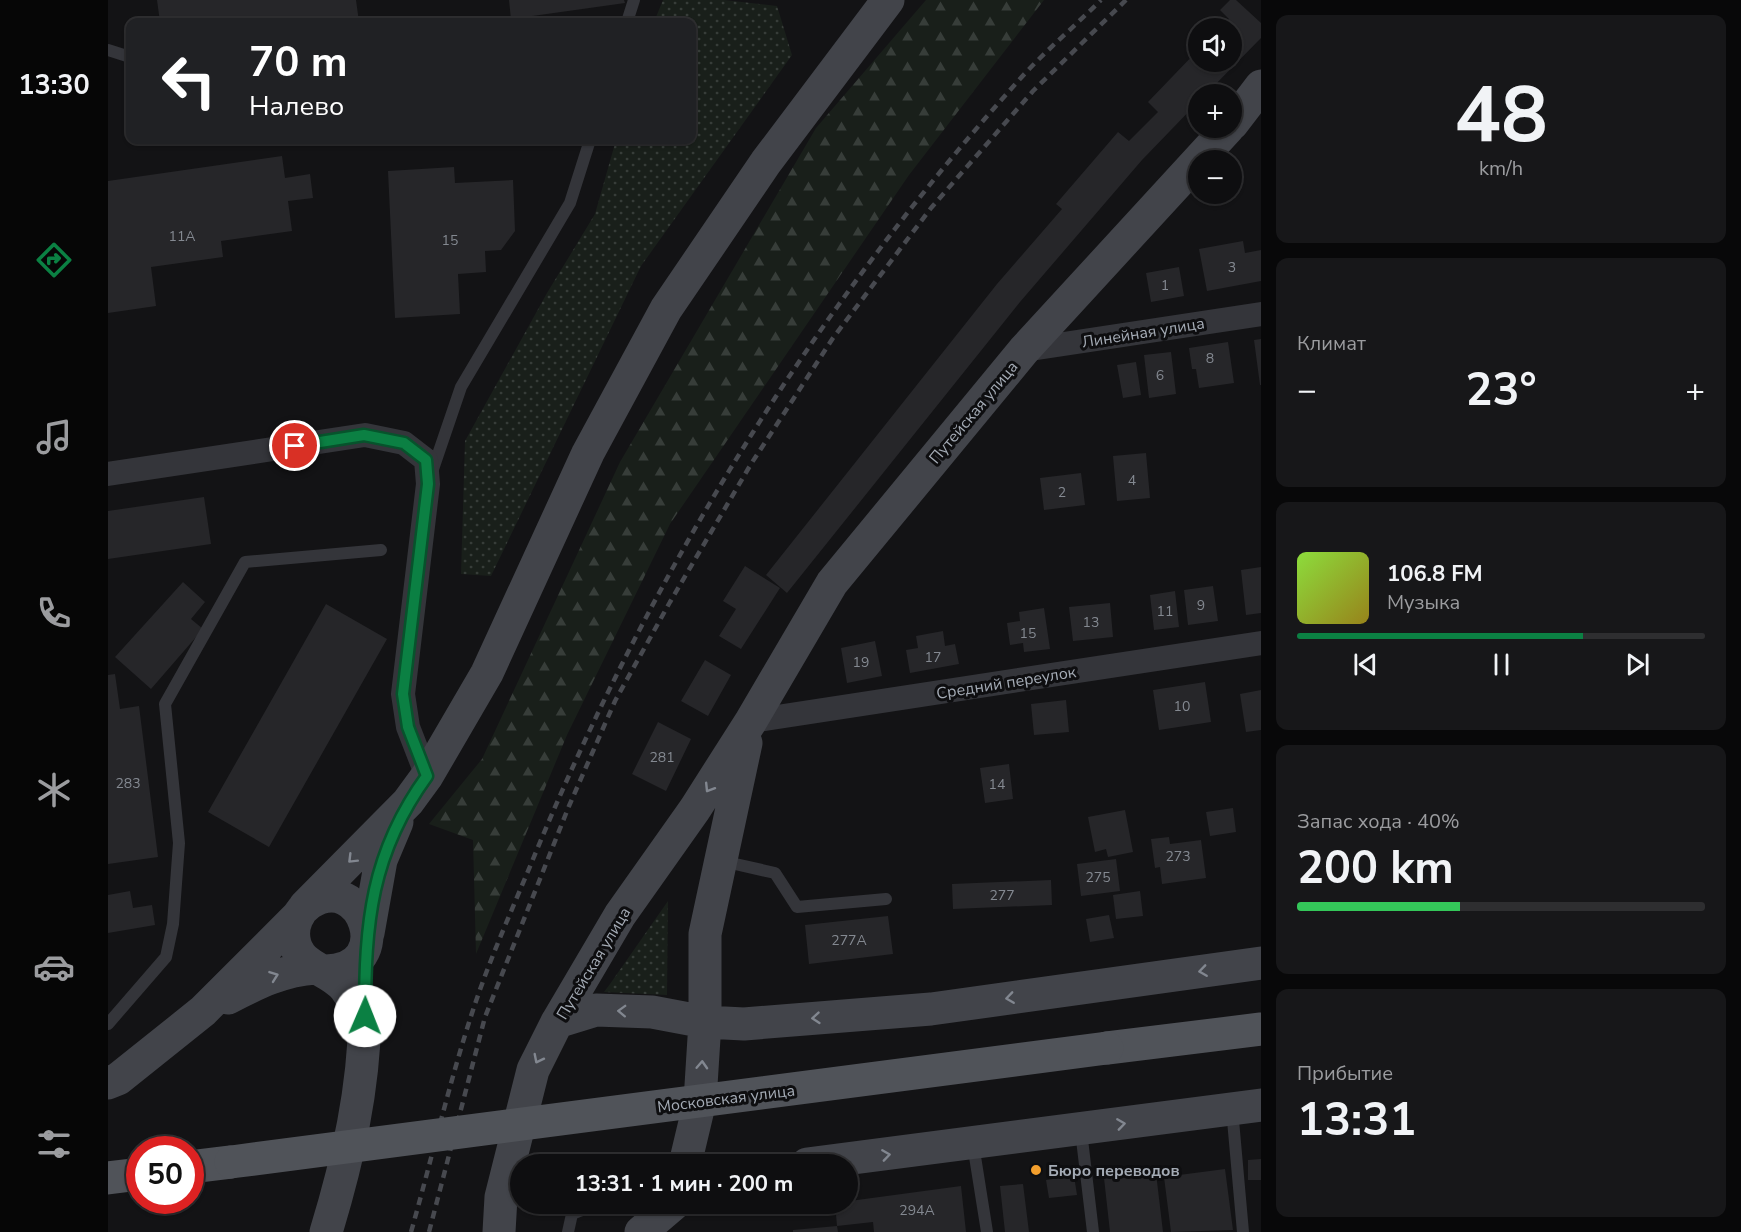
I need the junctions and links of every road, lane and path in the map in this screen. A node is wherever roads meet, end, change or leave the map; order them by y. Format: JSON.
{"nodes":[{"id":1,"x":634,"y":0,"type":"edge"},
{"id":2,"x":880,"y":4,"type":"edge"},
{"id":3,"x":628,"y":18,"type":"edge"},
{"id":4,"x":108,"y":50,"type":"edge"},
{"id":5,"x":126,"y":56,"type":"edge"},
{"id":6,"x":1261,"y":87,"type":"edge"},
{"id":7,"x":1242,"y":111,"type":"edge"},
{"id":8,"x":1219,"y":138,"type":"edge"},
{"id":9,"x":589,"y":144,"type":"edge"},
{"id":10,"x":1261,"y":314,"type":"edge"},
{"id":11,"x":1024,"y":350,"type":"junction"},
{"id":12,"x":108,"y":474,"type":"edge"},
{"id":13,"x":428,"y":484,"type":"junction"},
{"id":14,"x":381,"y":550,"type":"dead end"},
{"id":15,"x":1261,"y":643,"type":"edge"},
{"id":16,"x":751,"y":721,"type":"junction"},
{"id":17,"x":427,"y":776,"type":"junction"},
{"id":18,"x":408,"y":802,"type":"junction"},
{"id":19,"x":720,"y":861,"type":"junction"},
{"id":20,"x":885,"y":899,"type":"dead end"},
{"id":21,"x":302,"y":910,"type":"junction"},
{"id":22,"x":367,"y":938,"type":"junction"},
{"id":23,"x":1261,"y":963,"type":"edge"},
{"id":24,"x":321,"y":970,"type":"junction"},
{"id":25,"x":203,"y":1011,"type":"junction"},
{"id":26,"x":557,"y":1022,"type":"junction"},
{"id":27,"x":705,"y":1022,"type":"junction"},
{"id":28,"x":108,"y":1024,"type":"edge"},
{"id":29,"x":1261,"y":1029,"type":"edge"},
{"id":30,"x":364,"y":1034,"type":"junction"},
{"id":31,"x":108,"y":1083,"type":"edge"},
{"id":32,"x":1246,"y":1107,"type":"edge"},
{"id":33,"x":1081,"y":1130,"type":"junction"},
{"id":34,"x":973,"y":1142,"type":"junction"},
{"id":35,"x":687,"y":1154,"type":"edge"},
{"id":36,"x":858,"y":1157,"type":"edge"},
{"id":37,"x":204,"y":1165,"type":"edge"},
{"id":38,"x":126,"y":1176,"type":"edge"},
{"id":39,"x":108,"y":1178,"type":"edge"},
{"id":40,"x":501,"y":1197,"type":"junction"},
{"id":41,"x":572,"y":1214,"type":"edge"},
{"id":42,"x":662,"y":1214,"type":"edge"},
{"id":43,"x":672,"y":1214,"type":"edge"},
{"id":44,"x":326,"y":1232,"type":"edge"},
{"id":45,"x":498,"y":1232,"type":"edge"},
{"id":46,"x":523,"y":1232,"type":"edge"},
{"id":47,"x":568,"y":1232,"type":"edge"},
{"id":48,"x":641,"y":1232,"type":"edge"},
{"id":49,"x":666,"y":1232,"type":"edge"},
{"id":50,"x":987,"y":1232,"type":"edge"},
{"id":51,"x":1093,"y":1232,"type":"edge"},
{"id":52,"x":1243,"y":1232,"type":"edge"}],
"edges":[{"from":1,"to":3,"type":"lane"},
{"from":2,"to":17,"type":"main road"},
{"from":4,"to":5,"type":"lane"},
{"from":6,"to":7,"type":"main road"},
{"from":8,"to":11,"type":"main road","name":"Путейская улица"},
{"from":9,"to":13,"type":"lane"},
{"from":10,"to":11,"type":"street","name":"Линейная улица"},
{"from":11,"to":16,"type":"main road","name":"Путейская улица"},
{"from":12,"to":13,"type":"street"},
{"from":13,"to":17,"type":"street"},
{"from":14,"to":28,"type":"lane"},
{"from":15,"to":16,"type":"street","name":"Средний переулок"},
{"from":16,"to":19,"type":"main road","name":"Путейская улица"},
{"from":16,"to":26,"type":"main road","name":"Путейская улица","one_way":true},
{"from":17,"to":18,"type":"main road"},
{"from":18,"to":21,"type":"main road","one_way":true},
{"from":18,"to":22,"type":"main road"},
{"from":19,"to":20,"type":"lane"},
{"from":19,"to":27,"type":"main road","name":"Путейская улица"},
{"from":21,"to":22,"type":"main road"},
{"from":21,"to":24,"type":"main road"},
{"from":21,"to":25,"type":"main road"},
{"from":22,"to":24,"type":"main road"},
{"from":22,"to":30,"type":"main road"},
{"from":23,"to":27,"type":"main road","one_way":true},
{"from":25,"to":24,"type":"main road","one_way":true},
{"from":24,"to":30,"type":"main road"},
{"from":25,"to":31,"type":"main road"},
{"from":27,"to":26,"type":"main road","one_way":true},
{"from":26,"to":40,"type":"main road","name":"Путейская улица","one_way":true},
{"from":35,"to":27,"type":"main road","name":"Путейская улица","one_way":true},
{"from":29,"to":37,"type":"main road","name":"Московская улица","bridge":true},
{"from":30,"to":44,"type":"main road"},
{"from":33,"to":32,"type":"main road","one_way":true},
{"from":32,"to":52,"type":"lane"},
{"from":33,"to":34,"type":"main road"},
{"from":33,"to":51,"type":"lane"},
{"from":36,"to":34,"type":"main road","one_way":true},
{"from":34,"to":50,"type":"lane"},
{"from":38,"to":39,"type":"main road"},
{"from":40,"to":45,"type":"main road","name":"Путейская улица"},
{"from":40,"to":46,"type":"main road"},
{"from":41,"to":47,"type":"lane"},
{"from":42,"to":48,"type":"main road"},
{"from":43,"to":49,"type":"main road"}]}
